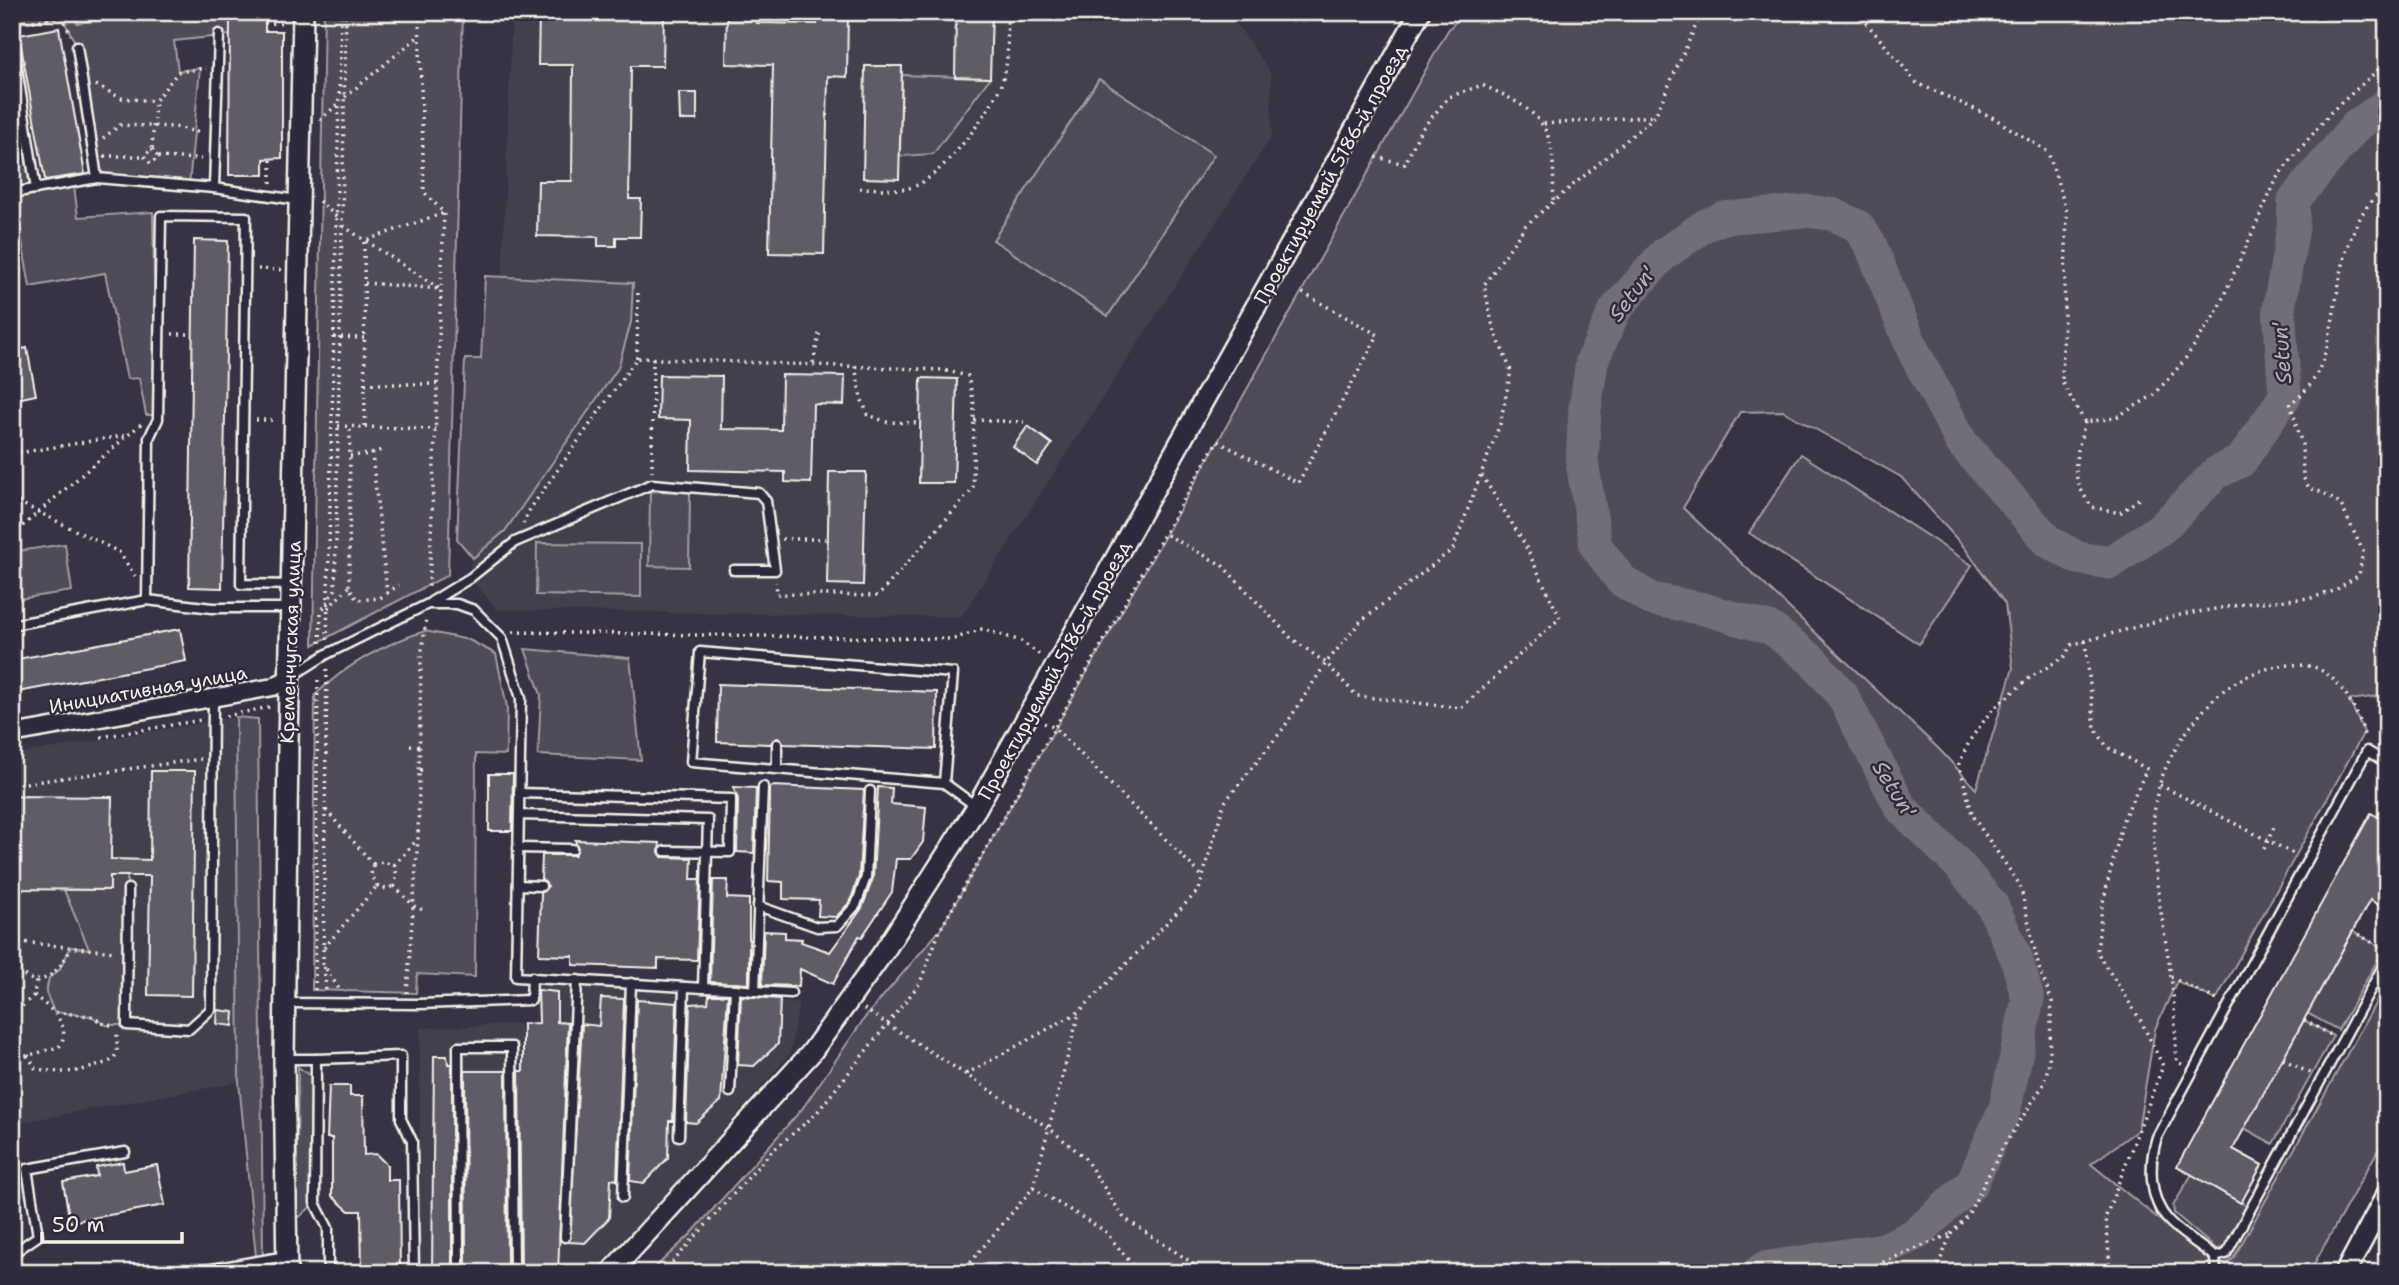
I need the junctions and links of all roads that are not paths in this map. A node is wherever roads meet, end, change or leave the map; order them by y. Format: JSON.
{"nodes":[{"id":1,"x":303,"y":12,"type":"edge"},
{"id":2,"x":1420,"y":12,"type":"edge"},
{"id":3,"x":219,"y":34,"type":"dead end"},
{"id":4,"x":12,"y":43,"type":"edge"},
{"id":5,"x":78,"y":46,"type":"road end"},
{"id":6,"x":14,"y":57,"type":"edge"},
{"id":7,"x":97,"y":178,"type":"junction"},
{"id":8,"x":214,"y":188,"type":"junction"},
{"id":9,"x":36,"y":189,"type":"junction"},
{"id":10,"x":12,"y":193,"type":"edge"},
{"id":11,"x":310,"y":201,"type":"junction"},
{"id":12,"x":734,"y":570,"type":"dead end"},
{"id":13,"x":292,"y":585,"type":"junction"},
{"id":14,"x":147,"y":600,"type":"junction"},
{"id":15,"x":428,"y":604,"type":"junction"},
{"id":16,"x":291,"y":608,"type":"junction"},
{"id":17,"x":12,"y":625,"type":"edge"},
{"id":18,"x":289,"y":678,"type":"junction"},
{"id":19,"x":213,"y":698,"type":"junction"},
{"id":20,"x":12,"y":734,"type":"edge"},
{"id":21,"x":777,"y":744,"type":"dead end"},
{"id":22,"x":2387,"y":763,"type":"edge"},
{"id":23,"x":777,"y":769,"type":"junction"},
{"id":24,"x":944,"y":783,"type":"junction"},
{"id":25,"x":763,"y":787,"type":"dead end"},
{"id":26,"x":870,"y":791,"type":"dead end"},
{"id":27,"x":519,"y":793,"type":"junction"},
{"id":28,"x":977,"y":807,"type":"junction"},
{"id":29,"x":519,"y":815,"type":"junction"},
{"id":30,"x":518,"y":848,"type":"junction"},
{"id":31,"x":572,"y":849,"type":"dead end"},
{"id":32,"x":665,"y":851,"type":"dead end"},
{"id":33,"x":708,"y":851,"type":"junction"},
{"id":34,"x":518,"y":885,"type":"junction"},
{"id":35,"x":541,"y":886,"type":"dead end"},
{"id":36,"x":128,"y":889,"type":"dead end"},
{"id":37,"x":758,"y":906,"type":"junction"},
{"id":38,"x":2387,"y":960,"type":"edge"},
{"id":39,"x":532,"y":977,"type":"junction"},
{"id":40,"x":577,"y":980,"type":"junction"},
{"id":41,"x":631,"y":984,"type":"junction"},
{"id":42,"x":684,"y":986,"type":"junction"},
{"id":43,"x":704,"y":988,"type":"junction"},
{"id":44,"x":736,"y":989,"type":"junction"},
{"id":45,"x":755,"y":991,"type":"junction"},
{"id":46,"x":791,"y":993,"type":"dead end"},
{"id":47,"x":285,"y":1003,"type":"junction"},
{"id":48,"x":284,"y":1059,"type":"junction"},
{"id":49,"x":316,"y":1059,"type":"junction"},
{"id":50,"x":730,"y":1092,"type":"dead end"},
{"id":51,"x":679,"y":1136,"type":"dead end"},
{"id":52,"x":125,"y":1152,"type":"dead end"},
{"id":53,"x":2387,"y":1194,"type":"edge"},
{"id":54,"x":623,"y":1197,"type":"dead end"},
{"id":55,"x":2382,"y":1214,"type":"edge"},
{"id":56,"x":565,"y":1237,"type":"dead end"},
{"id":57,"x":12,"y":1254,"type":"edge"},
{"id":58,"x":2215,"y":1257,"type":"junction"},
{"id":59,"x":287,"y":1264,"type":"edge"},
{"id":60,"x":189,"y":1273,"type":"edge"},
{"id":61,"x":328,"y":1273,"type":"edge"},
{"id":62,"x":414,"y":1273,"type":"edge"},
{"id":63,"x":459,"y":1273,"type":"edge"},
{"id":64,"x":514,"y":1273,"type":"edge"},
{"id":65,"x":610,"y":1273,"type":"edge"},
{"id":66,"x":2216,"y":1273,"type":"edge"},
{"id":67,"x":2345,"y":1273,"type":"edge"}],
"edges":[{"from":1,"to":11,"type":"street","name":"Кременчугская улица"},
{"from":2,"to":28,"type":"street","name":"Проектируемый 5186-й проезд"},
{"from":3,"to":8,"type":"lane"},
{"from":4,"to":6,"type":"lane"},
{"from":5,"to":7,"type":"lane"},
{"from":6,"to":9,"type":"lane"},
{"from":7,"to":8,"type":"lane"},
{"from":7,"to":9,"type":"lane"},
{"from":8,"to":11,"type":"lane"},
{"from":9,"to":10,"type":"lane"},
{"from":11,"to":13,"type":"street","name":"Кременчугская улица"},
{"from":12,"to":15,"type":"lane"},
{"from":13,"to":14,"type":"lane"},
{"from":13,"to":16,"type":"street","name":"Кременчугская улица"},
{"from":14,"to":16,"type":"lane"},
{"from":14,"to":17,"type":"lane"},
{"from":15,"to":18,"type":"lane"},
{"from":15,"to":27,"type":"lane"},
{"from":16,"to":18,"type":"street","name":"Кременчугская улица"},
{"from":18,"to":19,"type":"street","name":"Инициативная улица"},
{"from":18,"to":47,"type":"street","name":"Кременчугская улица"},
{"from":19,"to":20,"type":"street","name":"Инициативная улица"},
{"from":19,"to":36,"type":"lane"},
{"from":21,"to":23,"type":"lane"},
{"from":22,"to":58,"type":"lane"},
{"from":23,"to":24,"type":"lane"},
{"from":23,"to":24,"type":"lane"},
{"from":24,"to":28,"type":"lane"},
{"from":25,"to":37,"type":"lane"},
{"from":26,"to":37,"type":"lane"},
{"from":27,"to":29,"type":"lane"},
{"from":27,"to":33,"type":"lane"},
{"from":28,"to":65,"type":"street","name":"Проектируемый 5186-й проезд"},
{"from":29,"to":30,"type":"lane"},
{"from":29,"to":33,"type":"lane"},
{"from":30,"to":31,"type":"lane"},
{"from":30,"to":34,"type":"lane"},
{"from":32,"to":33,"type":"lane"},
{"from":33,"to":43,"type":"lane"},
{"from":34,"to":35,"type":"lane"},
{"from":34,"to":39,"type":"lane"},
{"from":37,"to":45,"type":"lane"},
{"from":38,"to":58,"type":"lane"},
{"from":39,"to":40,"type":"lane"},
{"from":39,"to":47,"type":"lane"},
{"from":40,"to":41,"type":"lane"},
{"from":40,"to":56,"type":"lane"},
{"from":41,"to":42,"type":"lane"},
{"from":41,"to":54,"type":"lane"},
{"from":42,"to":43,"type":"lane"},
{"from":42,"to":51,"type":"lane"},
{"from":43,"to":44,"type":"lane"},
{"from":44,"to":45,"type":"lane"},
{"from":44,"to":50,"type":"lane"},
{"from":45,"to":46,"type":"lane"},
{"from":47,"to":48,"type":"street","name":"Кременчугская улица"},
{"from":48,"to":49,"type":"lane"},
{"from":48,"to":59,"type":"street","name":"Кременчугская улица"},
{"from":49,"to":61,"type":"lane"},
{"from":49,"to":62,"type":"lane"},
{"from":52,"to":57,"type":"lane"},
{"from":53,"to":55,"type":"street"},
{"from":55,"to":67,"type":"street"},
{"from":58,"to":66,"type":"lane"},
{"from":59,"to":60,"type":"lane"},
{"from":63,"to":64,"type":"lane"}]}
